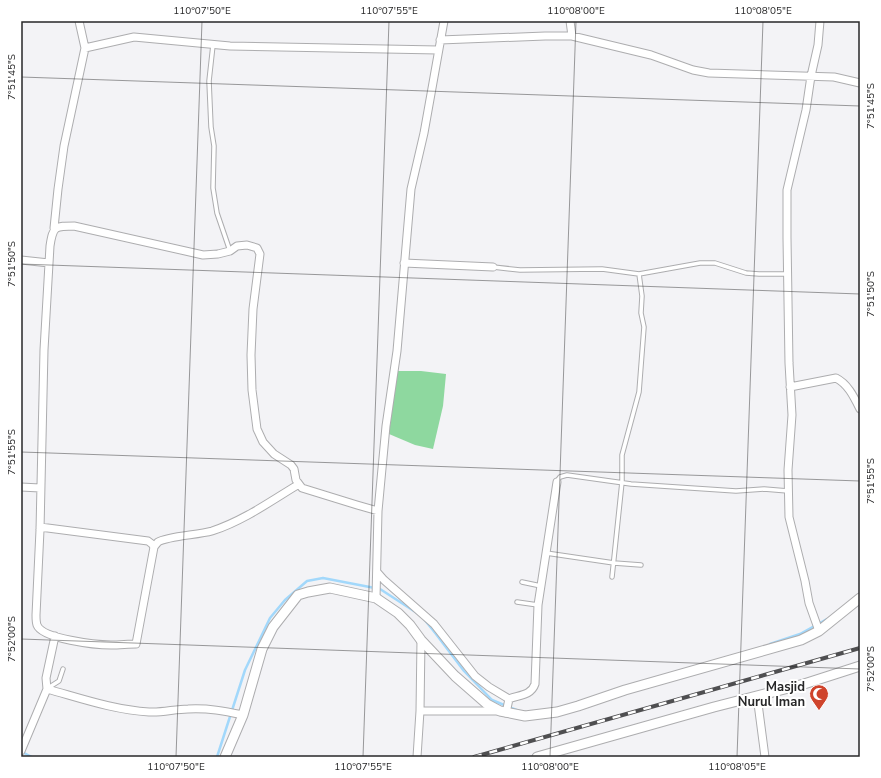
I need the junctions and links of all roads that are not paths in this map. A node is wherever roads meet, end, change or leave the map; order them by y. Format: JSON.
{"nodes":[{"id":1,"x":79,"y":21,"type":"edge"},
{"id":2,"x":444,"y":21,"type":"edge"},
{"id":3,"x":570,"y":21,"type":"edge"},
{"id":4,"x":820,"y":21,"type":"edge"},
{"id":5,"x":572,"y":36,"type":"junction"},
{"id":6,"x":440,"y":40,"type":"junction"},
{"id":7,"x":213,"y":45,"type":"junction"},
{"id":8,"x":85,"y":48,"type":"junction"},
{"id":9,"x":438,"y":50,"type":"junction"},
{"id":10,"x":811,"y":76,"type":"junction"},
{"id":11,"x":860,"y":83,"type":"edge"},
{"id":12,"x":54,"y":228,"type":"junction"},
{"id":13,"x":230,"y":250,"type":"junction"},
{"id":14,"x":21,"y":260,"type":"edge"},
{"id":15,"x":50,"y":263,"type":"junction"},
{"id":16,"x":404,"y":263,"type":"junction"},
{"id":17,"x":493,"y":267,"type":"joint"},
{"id":18,"x":639,"y":274,"type":"junction"},
{"id":19,"x":787,"y":274,"type":"junction"},
{"id":20,"x":790,"y":387,"type":"junction"},
{"id":21,"x":860,"y":409,"type":"edge"},
{"id":22,"x":556,"y":482,"type":"joint"},
{"id":23,"x":622,"y":482,"type":"junction"},
{"id":24,"x":299,"y":484,"type":"junction"},
{"id":25,"x":21,"y":488,"type":"edge"},
{"id":26,"x":40,"y":488,"type":"junction"},
{"id":27,"x":788,"y":491,"type":"junction"},
{"id":28,"x":378,"y":510,"type":"junction"},
{"id":29,"x":40,"y":527,"type":"junction"},
{"id":30,"x":154,"y":547,"type":"junction"},
{"id":31,"x":545,"y":553,"type":"junction"},
{"id":32,"x":614,"y":563,"type":"junction"},
{"id":33,"x":641,"y":565,"type":"dead end"},
{"id":34,"x":377,"y":575,"type":"junction"},
{"id":35,"x":612,"y":577,"type":"dead end"},
{"id":36,"x":522,"y":582,"type":"dead end"},
{"id":37,"x":541,"y":586,"type":"junction"},
{"id":38,"x":376,"y":595,"type":"junction"},
{"id":39,"x":860,"y":598,"type":"edge"},
{"id":40,"x":518,"y":602,"type":"dead end"},
{"id":41,"x":538,"y":604,"type":"junction"},
{"id":42,"x":818,"y":630,"type":"junction"},
{"id":43,"x":55,"y":636,"type":"junction"},
{"id":44,"x":421,"y":640,"type":"junction"},
{"id":45,"x":860,"y":666,"type":"edge"},
{"id":46,"x":64,"y":668,"type":"dead end"},
{"id":47,"x":47,"y":689,"type":"junction"},
{"id":48,"x":757,"y":696,"type":"junction"},
{"id":49,"x":508,"y":700,"type":"junction"},
{"id":50,"x":420,"y":711,"type":"junction"},
{"id":51,"x":504,"y":711,"type":"junction"},
{"id":52,"x":240,"y":715,"type":"junction"},
{"id":53,"x":23,"y":747,"type":"edge"},
{"id":54,"x":225,"y":757,"type":"edge"},
{"id":55,"x":417,"y":757,"type":"edge"},
{"id":56,"x":536,"y":757,"type":"edge"},
{"id":57,"x":765,"y":757,"type":"edge"}],
"edges":[{"from":1,"to":8,"type":"street"},
{"from":2,"to":6,"type":"street"},
{"from":3,"to":5,"type":"street"},
{"from":4,"to":10,"type":"street"},
{"from":5,"to":6,"type":"street"},
{"from":5,"to":10,"type":"street"},
{"from":6,"to":9,"type":"street"},
{"from":7,"to":8,"type":"street"},
{"from":7,"to":9,"type":"street"},
{"from":7,"to":13,"type":"lane"},
{"from":8,"to":12,"type":"street"},
{"from":9,"to":16,"type":"street"},
{"from":10,"to":11,"type":"street"},
{"from":10,"to":19,"type":"street"},
{"from":12,"to":13,"type":"street"},
{"from":12,"to":15,"type":"street"},
{"from":13,"to":24,"type":"street"},
{"from":14,"to":15,"type":"street"},
{"from":15,"to":26,"type":"street"},
{"from":16,"to":17,"type":"street"},
{"from":16,"to":28,"type":"street"},
{"from":17,"to":18,"type":"lane"},
{"from":18,"to":19,"type":"lane"},
{"from":18,"to":23,"type":"lane"},
{"from":19,"to":20,"type":"street"},
{"from":20,"to":21,"type":"street"},
{"from":20,"to":27,"type":"street"},
{"from":22,"to":23,"type":"lane"},
{"from":22,"to":31,"type":"street"},
{"from":23,"to":27,"type":"lane"},
{"from":23,"to":32,"type":"lane"},
{"from":24,"to":28,"type":"street"},
{"from":24,"to":30,"type":"street"},
{"from":25,"to":26,"type":"street"},
{"from":26,"to":29,"type":"street"},
{"from":27,"to":42,"type":"street"},
{"from":28,"to":34,"type":"street"},
{"from":29,"to":30,"type":"street"},
{"from":29,"to":43,"type":"street"},
{"from":30,"to":43,"type":"street"},
{"from":31,"to":32,"type":"lane"},
{"from":31,"to":37,"type":"street"},
{"from":32,"to":33,"type":"lane"},
{"from":32,"to":35,"type":"lane"},
{"from":34,"to":38,"type":"street"},
{"from":34,"to":49,"type":"street"},
{"from":36,"to":37,"type":"lane"},
{"from":37,"to":41,"type":"street"},
{"from":38,"to":44,"type":"street"},
{"from":38,"to":52,"type":"street"},
{"from":39,"to":42,"type":"street"},
{"from":40,"to":41,"type":"lane"},
{"from":41,"to":49,"type":"street"},
{"from":42,"to":51,"type":"street"},
{"from":43,"to":47,"type":"street"},
{"from":44,"to":50,"type":"street"},
{"from":44,"to":51,"type":"street"},
{"from":45,"to":48,"type":"street"},
{"from":46,"to":47,"type":"lane"},
{"from":47,"to":52,"type":"street"},
{"from":47,"to":53,"type":"street"},
{"from":48,"to":56,"type":"street"},
{"from":48,"to":57,"type":"street"},
{"from":49,"to":51,"type":"street"},
{"from":50,"to":51,"type":"street"},
{"from":50,"to":55,"type":"street"},
{"from":52,"to":54,"type":"street"}]}
